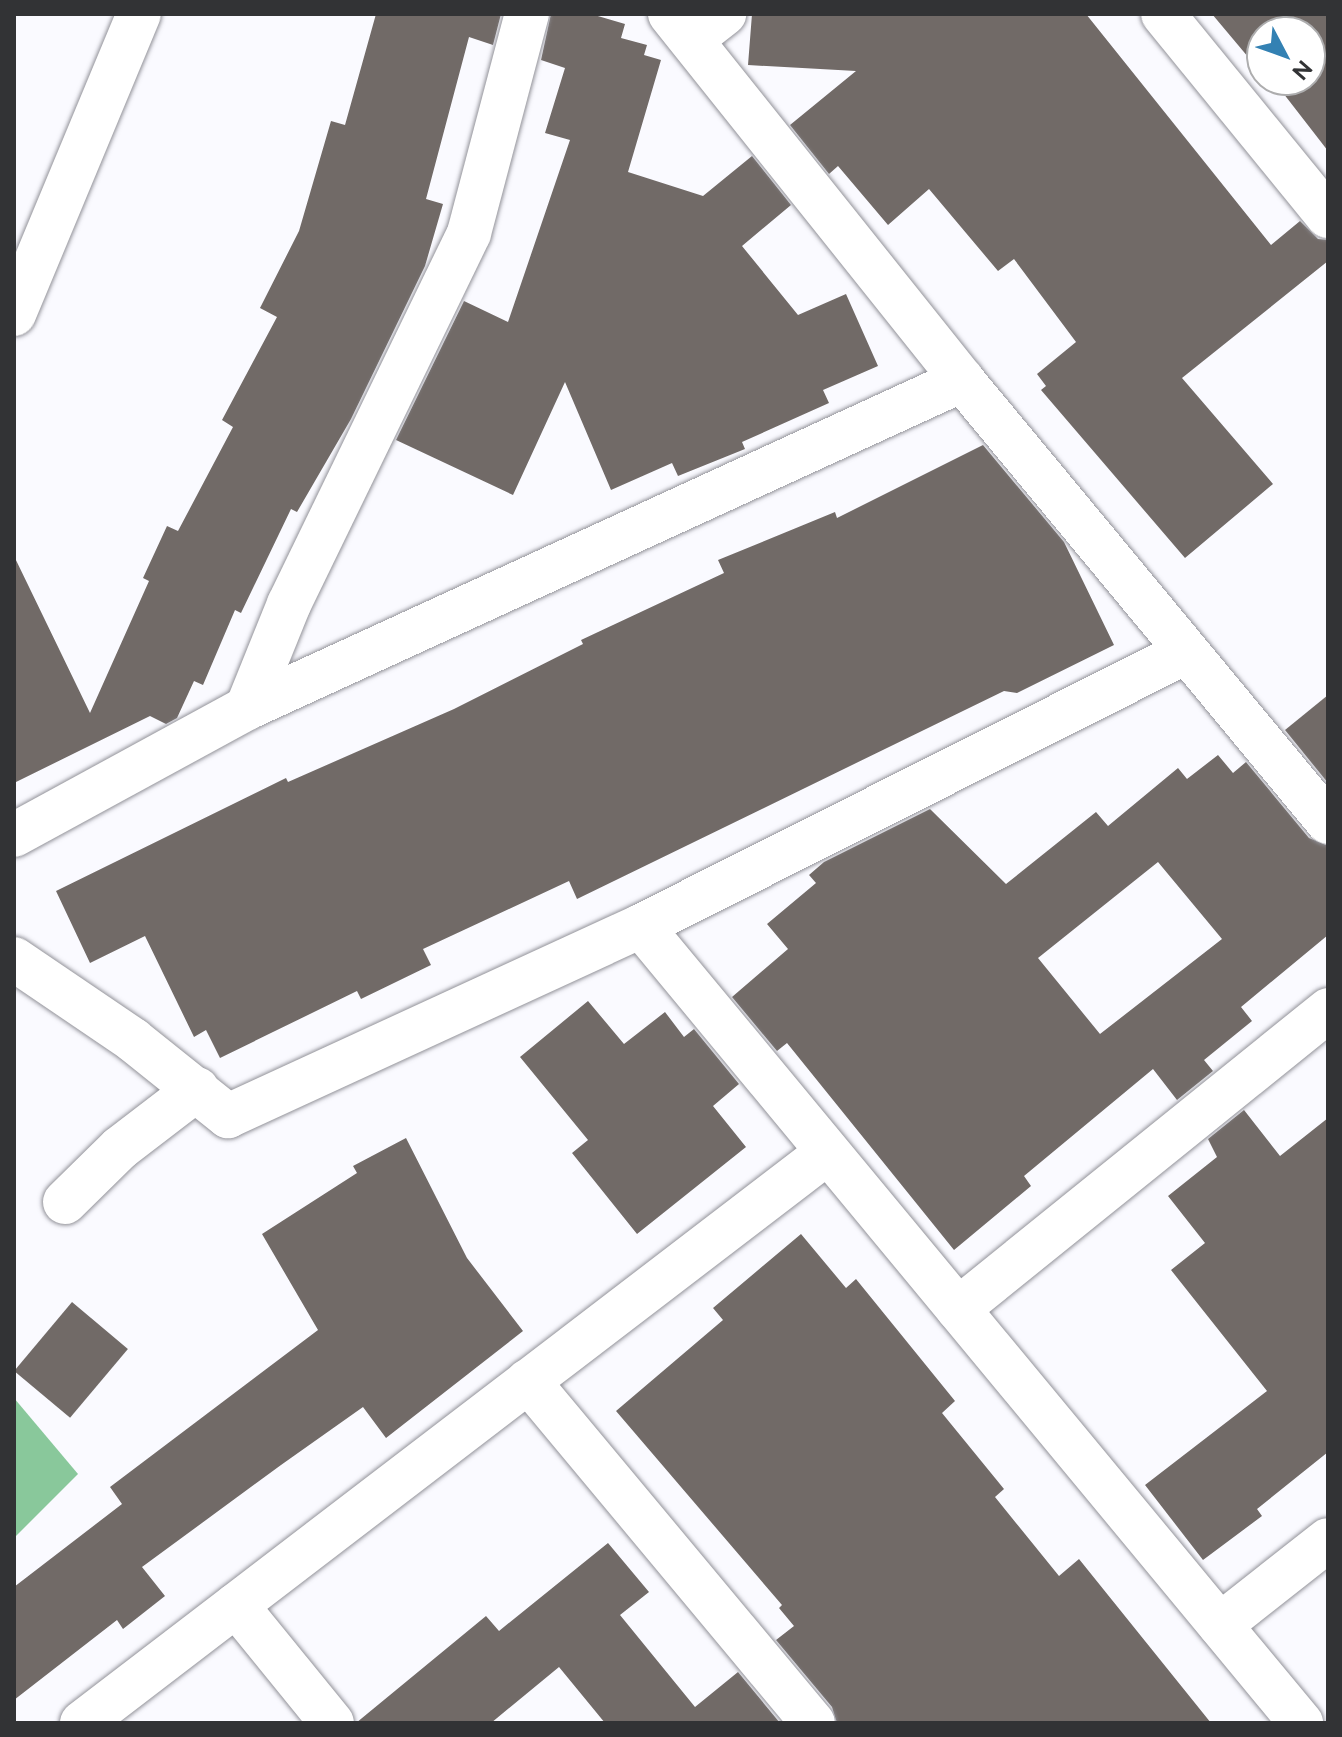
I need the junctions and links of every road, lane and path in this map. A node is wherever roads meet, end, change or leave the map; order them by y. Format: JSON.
{"nodes":[{"id":1,"x":139,"y":14,"type":"edge"},
{"id":2,"x":527,"y":14,"type":"edge"},
{"id":3,"x":1163,"y":14,"type":"edge"},
{"id":4,"x":695,"y":22,"type":"edge"},
{"id":5,"x":1328,"y":216,"type":"edge"},
{"id":6,"x":14,"y":314,"type":"edge"},
{"id":7,"x":962,"y":380,"type":"junction"},
{"id":8,"x":1186,"y":652,"type":"junction"},
{"id":9,"x":247,"y":708,"type":"junction"},
{"id":10,"x":1328,"y":822,"type":"edge"},
{"id":11,"x":14,"y":835,"type":"edge"},
{"id":12,"x":641,"y":926,"type":"junction"},
{"id":13,"x":14,"y":959,"type":"edge"},
{"id":14,"x":1328,"y":1010,"type":"edge"},
{"id":15,"x":197,"y":1089,"type":"junction"},
{"id":16,"x":828,"y":1152,"type":"junction"},
{"id":17,"x":65,"y":1202,"type":"dead end"},
{"id":18,"x":958,"y":1309,"type":"junction"},
{"id":19,"x":528,"y":1381,"type":"junction"},
{"id":20,"x":1328,"y":1540,"type":"edge"},
{"id":21,"x":236,"y":1605,"type":"junction"},
{"id":22,"x":1220,"y":1625,"type":"junction"},
{"id":23,"x":82,"y":1723,"type":"edge"},
{"id":24,"x":332,"y":1723,"type":"edge"},
{"id":25,"x":813,"y":1723,"type":"edge"},
{"id":26,"x":1301,"y":1723,"type":"edge"}],
"edges":[{"from":1,"to":6,"type":"street"},
{"from":2,"to":9,"type":"street"},
{"from":3,"to":5,"type":"street"},
{"from":4,"to":7,"type":"street"},
{"from":7,"to":8,"type":"street"},
{"from":7,"to":9,"type":"street"},
{"from":8,"to":10,"type":"street"},
{"from":8,"to":12,"type":"street"},
{"from":9,"to":11,"type":"street"},
{"from":12,"to":15,"type":"street"},
{"from":12,"to":16,"type":"street"},
{"from":13,"to":15,"type":"street"},
{"from":14,"to":18,"type":"street"},
{"from":15,"to":17,"type":"street"},
{"from":16,"to":18,"type":"street"},
{"from":16,"to":19,"type":"street"},
{"from":18,"to":22,"type":"street"},
{"from":19,"to":21,"type":"street"},
{"from":19,"to":25,"type":"street"},
{"from":20,"to":22,"type":"street"},
{"from":21,"to":23,"type":"street"},
{"from":21,"to":24,"type":"street"},
{"from":22,"to":26,"type":"street"}]}
